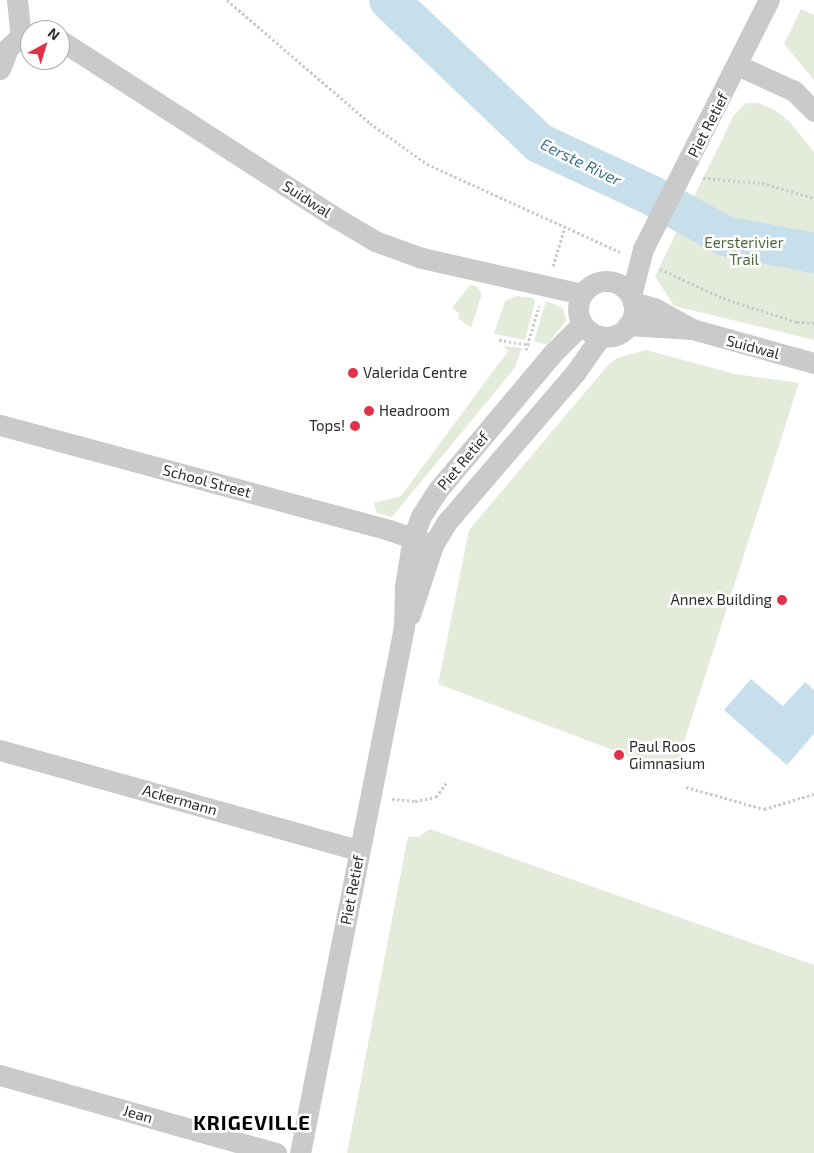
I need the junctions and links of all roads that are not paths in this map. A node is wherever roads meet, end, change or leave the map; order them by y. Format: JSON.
{"nodes":[{"id":1,"x":17,"y":0,"type":"edge"},
{"id":2,"x":769,"y":0,"type":"edge"},
{"id":3,"x":15,"y":41,"type":"edge"},
{"id":4,"x":70,"y":46,"type":"edge"},
{"id":5,"x":737,"y":66,"type":"junction"},
{"id":6,"x":0,"y":69,"type":"edge"},
{"id":7,"x":814,"y":110,"type":"edge"},
{"id":8,"x":639,"y":256,"type":"junction"},
{"id":9,"x":609,"y":281,"type":"junction"},
{"id":10,"x":582,"y":294,"type":"junction"},
{"id":11,"x":632,"y":299,"type":"junction"},
{"id":12,"x":582,"y":324,"type":"junction"},
{"id":13,"x":628,"y":325,"type":"junction"},
{"id":14,"x":692,"y":329,"type":"junction"},
{"id":15,"x":601,"y":336,"type":"junction"},
{"id":16,"x":814,"y":363,"type":"edge"},
{"id":17,"x":0,"y":425,"type":"edge"},
{"id":18,"x":413,"y":537,"type":"junction"},
{"id":19,"x":433,"y":545,"type":"junction"},
{"id":20,"x":404,"y":627,"type":"junction"},
{"id":21,"x":0,"y":750,"type":"edge"},
{"id":22,"x":359,"y":850,"type":"junction"},
{"id":23,"x":0,"y":1075,"type":"edge"},
{"id":24,"x":276,"y":1153,"type":"edge"},
{"id":25,"x":300,"y":1153,"type":"edge"}],
"edges":[{"from":1,"to":3,"type":"street"},
{"from":2,"to":5,"type":"street","name":"Piet Retief"},
{"from":3,"to":6,"type":"street"},
{"from":4,"to":10,"type":"street","name":"Suidwal"},
{"from":5,"to":7,"type":"street"},
{"from":5,"to":8,"type":"street","name":"Piet Retief"},
{"from":8,"to":9,"type":"street","name":"Piet Retief"},
{"from":8,"to":11,"type":"street","name":"Piet Retief"},
{"from":9,"to":10,"type":"street"},
{"from":9,"to":11,"type":"street"},
{"from":10,"to":12,"type":"street"},
{"from":11,"to":13,"type":"street"},
{"from":11,"to":14,"type":"street","name":"Suidwal"},
{"from":12,"to":15,"type":"street"},
{"from":12,"to":18,"type":"street","name":"Piet Retief"},
{"from":13,"to":14,"type":"street","name":"Suidwal"},
{"from":13,"to":15,"type":"street"},
{"from":14,"to":16,"type":"street","name":"Suidwal"},
{"from":15,"to":19,"type":"street","name":"Piet Retief"},
{"from":17,"to":18,"type":"street","name":"School Street"},
{"from":18,"to":19,"type":"street","name":"School Street"},
{"from":18,"to":20,"type":"street","name":"Piet Retief"},
{"from":19,"to":20,"type":"street","name":"Piet Retief"},
{"from":20,"to":22,"type":"street","name":"Piet Retief"},
{"from":21,"to":22,"type":"street","name":"Ackermann"},
{"from":22,"to":25,"type":"street","name":"Piet Retief"},
{"from":23,"to":24,"type":"street","name":"Jean"}]}
